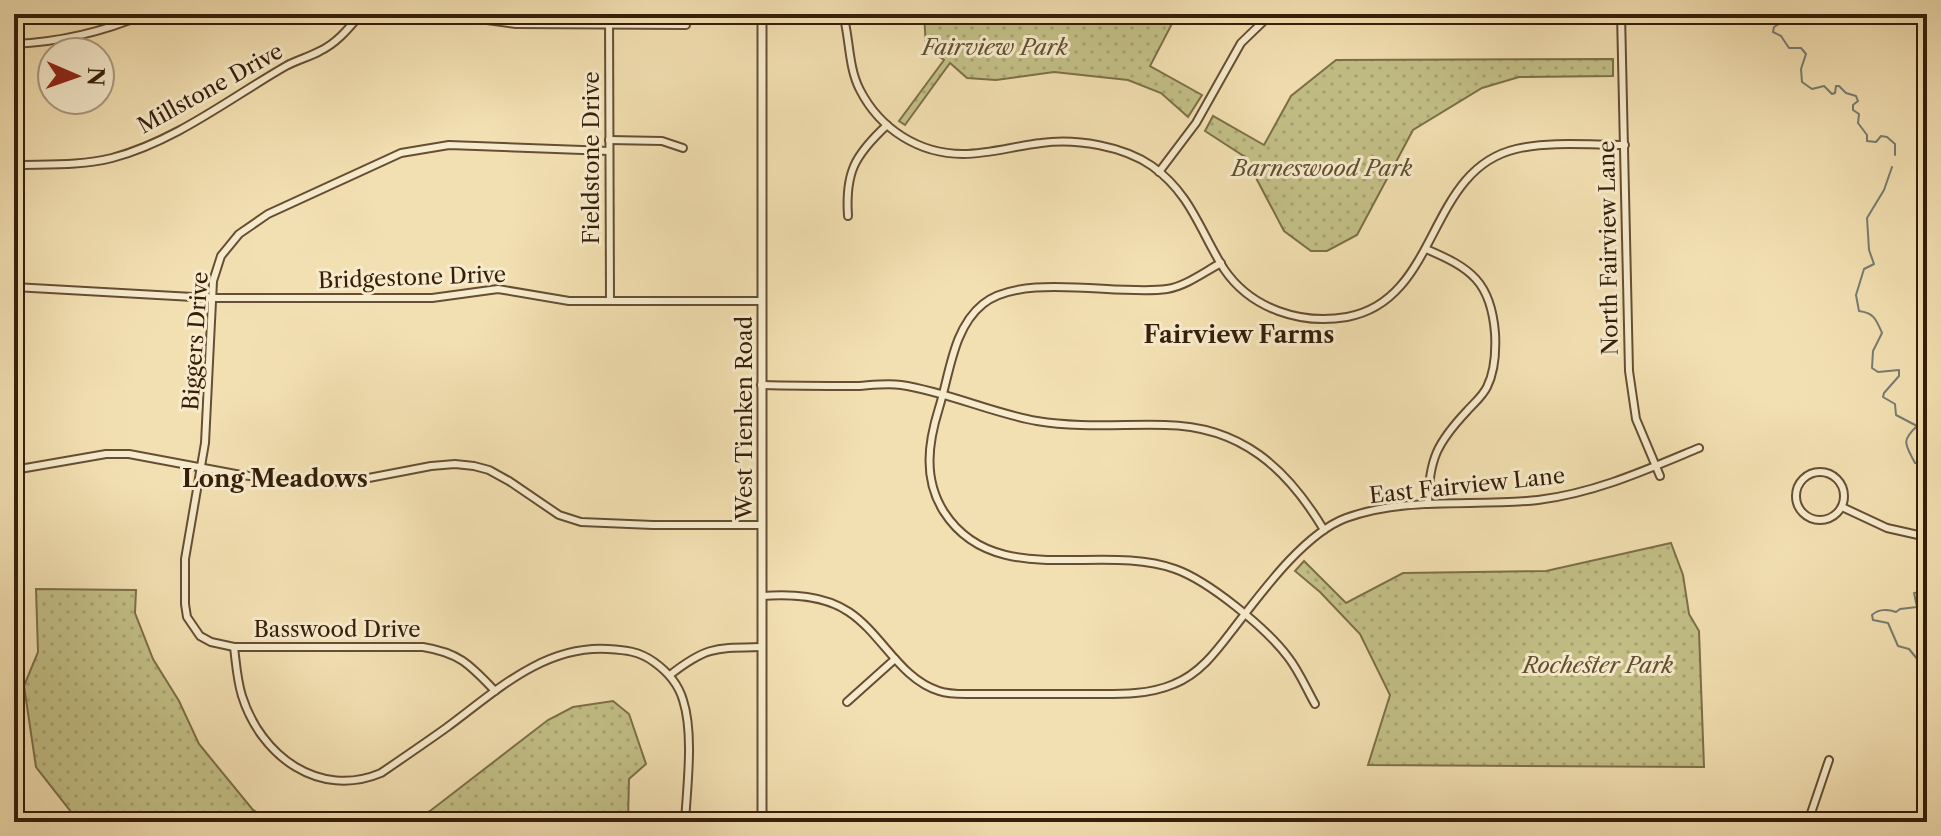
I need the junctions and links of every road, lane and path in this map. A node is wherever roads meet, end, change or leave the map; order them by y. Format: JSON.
{"nodes":[{"id":1,"x":145,"y":14,"type":"edge"},
{"id":2,"x":361,"y":14,"type":"edge"},
{"id":3,"x":444,"y":14,"type":"edge"},
{"id":4,"x":609,"y":14,"type":"edge"},
{"id":5,"x":762,"y":14,"type":"edge"},
{"id":6,"x":843,"y":14,"type":"edge"},
{"id":7,"x":1271,"y":14,"type":"edge"},
{"id":8,"x":1621,"y":14,"type":"edge"},
{"id":9,"x":609,"y":24,"type":"junction"},
{"id":10,"x":686,"y":25,"type":"dead end"},
{"id":11,"x":14,"y":44,"type":"edge"},
{"id":12,"x":887,"y":125,"type":"junction"},
{"id":13,"x":609,"y":140,"type":"junction"},
{"id":14,"x":1625,"y":145,"type":"junction"},
{"id":15,"x":683,"y":148,"type":"dead end"},
{"id":16,"x":609,"y":151,"type":"junction"},
{"id":17,"x":14,"y":165,"type":"edge"},
{"id":18,"x":1159,"y":172,"type":"junction"},
{"id":19,"x":848,"y":216,"type":"dead end"},
{"id":20,"x":1426,"y":249,"type":"junction"},
{"id":21,"x":1221,"y":263,"type":"junction"},
{"id":22,"x":14,"y":287,"type":"edge"},
{"id":23,"x":211,"y":298,"type":"junction"},
{"id":24,"x":610,"y":301,"type":"junction"},
{"id":25,"x":762,"y":301,"type":"junction"},
{"id":26,"x":761,"y":385,"type":"junction"},
{"id":27,"x":943,"y":394,"type":"junction"},
{"id":28,"x":1699,"y":448,"type":"dead end"},
{"id":29,"x":1655,"y":466,"type":"junction"},
{"id":30,"x":201,"y":467,"type":"junction"},
{"id":31,"x":14,"y":470,"type":"edge"},
{"id":32,"x":1660,"y":476,"type":"dead end"},
{"id":33,"x":1428,"y":504,"type":"junction"},
{"id":34,"x":1842,"y":507,"type":"junction"},
{"id":35,"x":762,"y":525,"type":"junction"},
{"id":36,"x":1324,"y":530,"type":"junction"},
{"id":37,"x":1927,"y":537,"type":"edge"},
{"id":38,"x":762,"y":596,"type":"junction"},
{"id":39,"x":1244,"y":615,"type":"junction"},
{"id":40,"x":211,"y":642,"type":"joint"},
{"id":41,"x":234,"y":647,"type":"junction"},
{"id":42,"x":762,"y":647,"type":"junction"},
{"id":43,"x":895,"y":659,"type":"junction"},
{"id":44,"x":670,"y":675,"type":"junction"},
{"id":45,"x":495,"y":691,"type":"junction"},
{"id":46,"x":847,"y":702,"type":"dead end"},
{"id":47,"x":1315,"y":704,"type":"dead end"},
{"id":48,"x":1829,"y":760,"type":"dead end"},
{"id":49,"x":685,"y":822,"type":"edge"},
{"id":50,"x":762,"y":822,"type":"edge"},
{"id":51,"x":1808,"y":822,"type":"edge"}],
"edges":[{"from":1,"to":11,"type":"street"},
{"from":2,"to":17,"type":"street","name":"Millstone Drive"},
{"from":3,"to":9,"type":"street"},
{"from":4,"to":9,"type":"street","name":"Fieldstone Drive"},
{"from":5,"to":25,"type":"street","name":"West Tienken Road"},
{"from":6,"to":12,"type":"street"},
{"from":7,"to":18,"type":"street"},
{"from":8,"to":14,"type":"street","name":"North Fairview Lane"},
{"from":9,"to":10,"type":"street"},
{"from":9,"to":13,"type":"street","name":"Fieldstone Drive"},
{"from":12,"to":18,"type":"street"},
{"from":12,"to":19,"type":"street"},
{"from":13,"to":15,"type":"street"},
{"from":13,"to":16,"type":"street","name":"Fieldstone Drive"},
{"from":14,"to":20,"type":"street"},
{"from":14,"to":29,"type":"street","name":"North Fairview Lane"},
{"from":16,"to":23,"type":"street","name":"Biggers Drive"},
{"from":16,"to":24,"type":"street","name":"Fieldstone Drive"},
{"from":18,"to":21,"type":"street"},
{"from":20,"to":21,"type":"street"},
{"from":20,"to":33,"type":"street"},
{"from":21,"to":27,"type":"street"},
{"from":22,"to":23,"type":"street","name":"Bridgestone Drive"},
{"from":23,"to":24,"type":"street","name":"Bridgestone Drive"},
{"from":23,"to":30,"type":"street","name":"Biggers Drive"},
{"from":24,"to":25,"type":"street","name":"Bridgestone Drive"},
{"from":25,"to":26,"type":"street","name":"West Tienken Road"},
{"from":26,"to":27,"type":"street"},
{"from":26,"to":35,"type":"street","name":"West Tienken Road"},
{"from":27,"to":36,"type":"street"},
{"from":27,"to":39,"type":"street"},
{"from":28,"to":29,"type":"street","name":"East Fairview Lane"},
{"from":29,"to":32,"type":"street","name":"North Fairview Lane"},
{"from":29,"to":33,"type":"street","name":"East Fairview Lane"},
{"from":30,"to":31,"type":"street"},
{"from":30,"to":35,"type":"street"},
{"from":30,"to":40,"type":"street","name":"Biggers Drive"},
{"from":33,"to":36,"type":"street","name":"East Fairview Lane"},
{"from":34,"to":34,"type":"street"},
{"from":34,"to":37,"type":"street"},
{"from":35,"to":38,"type":"street","name":"West Tienken Road"},
{"from":36,"to":39,"type":"street","name":"East Fairview Lane"},
{"from":38,"to":42,"type":"street","name":"West Tienken Road"},
{"from":38,"to":43,"type":"street","name":"East Fairview Lane"},
{"from":39,"to":43,"type":"street","name":"East Fairview Lane"},
{"from":39,"to":47,"type":"street"},
{"from":40,"to":41,"type":"street","name":"Basswood Drive"},
{"from":41,"to":45,"type":"street","name":"Basswood Drive"},
{"from":41,"to":45,"type":"street"},
{"from":42,"to":44,"type":"street"},
{"from":42,"to":50,"type":"street","name":"West Tienken Road"},
{"from":43,"to":46,"type":"street"},
{"from":44,"to":45,"type":"street"},
{"from":44,"to":49,"type":"street"},
{"from":48,"to":51,"type":"street"}]}
